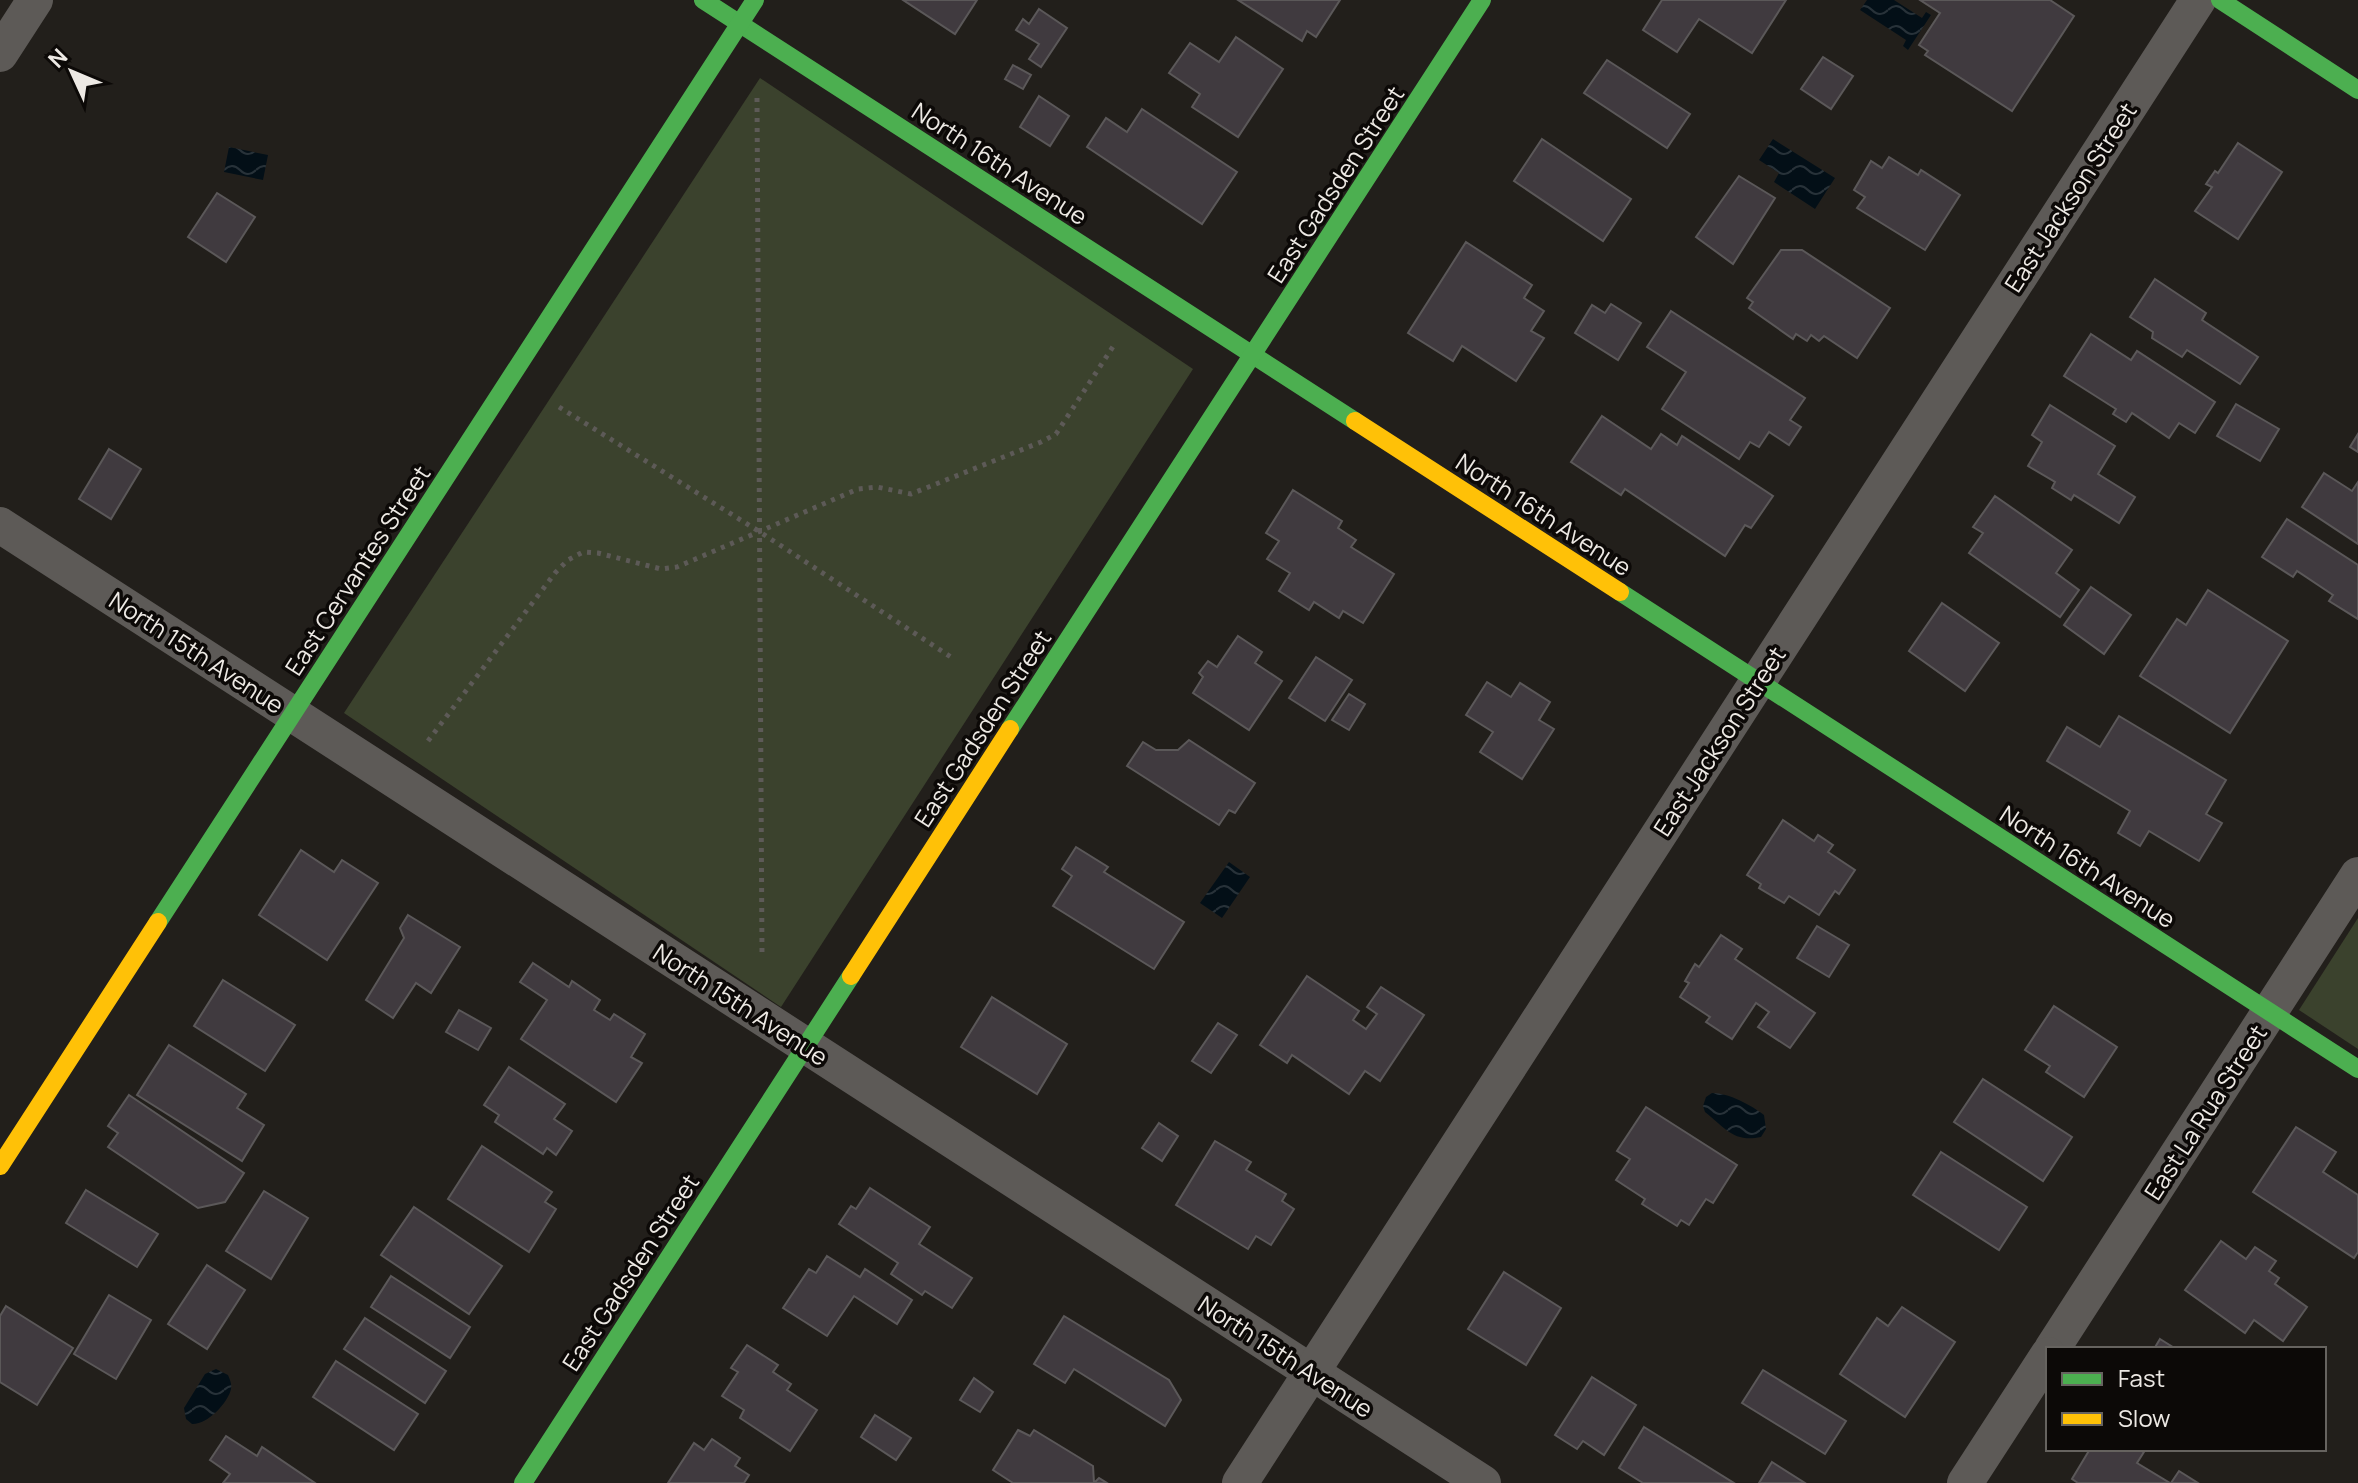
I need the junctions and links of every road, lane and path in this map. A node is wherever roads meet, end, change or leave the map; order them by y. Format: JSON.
{"nodes":[{"id":1,"x":35,"y":0,"type":"edge"},
{"id":2,"x":703,"y":0,"type":"edge"},
{"id":3,"x":755,"y":0,"type":"edge"},
{"id":4,"x":1482,"y":0,"type":"edge"},
{"id":5,"x":2198,"y":0,"type":"edge"},
{"id":6,"x":2220,"y":0,"type":"edge"},
{"id":7,"x":739,"y":23,"type":"junction"},
{"id":8,"x":0,"y":54,"type":"edge"},
{"id":9,"x":2358,"y":90,"type":"edge"},
{"id":10,"x":757,"y":98,"type":"dead end"},
{"id":11,"x":1116,"y":342,"type":"dead end"},
{"id":12,"x":1253,"y":355,"type":"junction"},
{"id":13,"x":559,"y":407,"type":"dead end"},
{"id":14,"x":0,"y":525,"type":"edge"},
{"id":15,"x":760,"y":532,"type":"junction"},
{"id":16,"x":954,"y":659,"type":"dead end"},
{"id":17,"x":1757,"y":681,"type":"junction"},
{"id":18,"x":293,"y":714,"type":"junction"},
{"id":19,"x":428,"y":741,"type":"dead end"},
{"id":20,"x":2358,"y":875,"type":"edge"},
{"id":21,"x":762,"y":956,"type":"dead end"},
{"id":22,"x":2270,"y":1012,"type":"junction"},
{"id":23,"x":806,"y":1046,"type":"junction"},
{"id":24,"x":2358,"y":1069,"type":"edge"},
{"id":25,"x":0,"y":1166,"type":"edge"},
{"id":26,"x":2053,"y":1347,"type":"edge"},
{"id":27,"x":2046,"y":1358,"type":"edge"},
{"id":28,"x":1311,"y":1372,"type":"junction"},
{"id":29,"x":523,"y":1483,"type":"edge"},
{"id":30,"x":1240,"y":1483,"type":"edge"},
{"id":31,"x":1483,"y":1483,"type":"edge"},
{"id":32,"x":1965,"y":1483,"type":"edge"}],
"edges":[{"from":1,"to":8,"type":"street"},
{"from":2,"to":7,"type":"street","name":"North 16th Avenue"},
{"from":3,"to":7,"type":"street","name":"East Cervantes Street"},
{"from":4,"to":12,"type":"street","name":"East Gadsden Street"},
{"from":5,"to":17,"type":"street","name":"East Jackson Street"},
{"from":6,"to":9,"type":"street"},
{"from":7,"to":12,"type":"street","name":"North 16th Avenue"},
{"from":7,"to":18,"type":"street","name":"East Cervantes Street"},
{"from":10,"to":15,"type":"path"},
{"from":11,"to":15,"type":"path"},
{"from":12,"to":17,"type":"street","name":"North 16th Avenue"},
{"from":12,"to":23,"type":"street","name":"East Gadsden Street"},
{"from":13,"to":15,"type":"path"},
{"from":14,"to":18,"type":"street","name":"North 15th Avenue"},
{"from":15,"to":16,"type":"path"},
{"from":15,"to":19,"type":"path"},
{"from":15,"to":21,"type":"path"},
{"from":17,"to":22,"type":"street","name":"North 16th Avenue"},
{"from":17,"to":28,"type":"street","name":"East Jackson Street"},
{"from":18,"to":23,"type":"street","name":"North 15th Avenue"},
{"from":18,"to":25,"type":"street","name":"East Cervantes Street"},
{"from":20,"to":22,"type":"street","name":"East La Rua Street"},
{"from":22,"to":24,"type":"street","name":"North 16th Avenue"},
{"from":22,"to":26,"type":"street","name":"East La Rua Street"},
{"from":23,"to":28,"type":"street","name":"North 15th Avenue"},
{"from":23,"to":29,"type":"street","name":"East Gadsden Street"},
{"from":27,"to":32,"type":"street"},
{"from":28,"to":30,"type":"street","name":"East Jackson Street"},
{"from":28,"to":31,"type":"street","name":"North 15th Avenue"}]}
